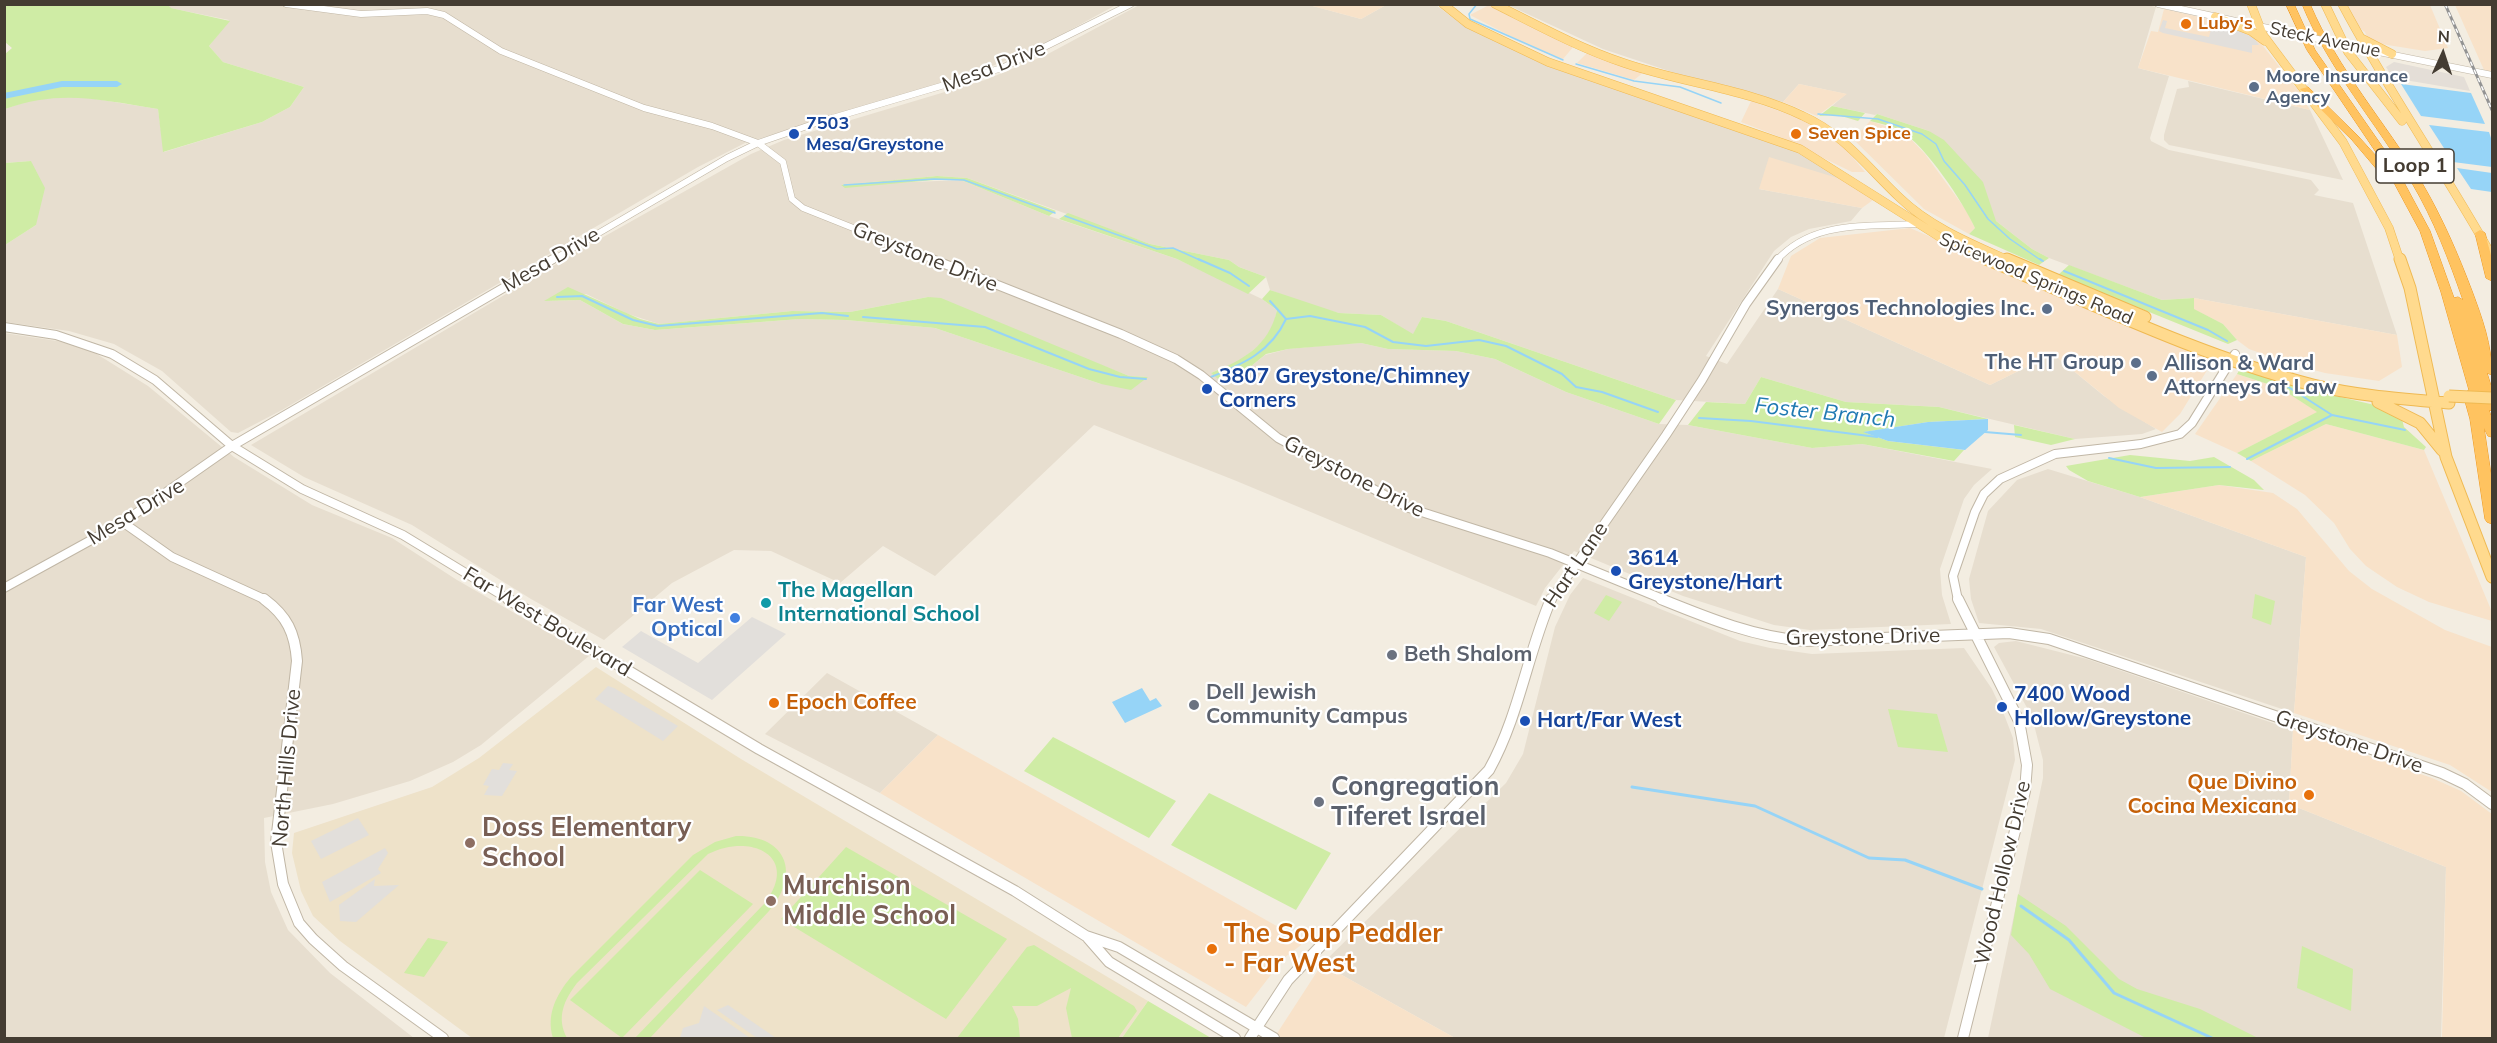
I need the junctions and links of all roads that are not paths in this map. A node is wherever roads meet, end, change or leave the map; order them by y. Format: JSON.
{"nodes":[{"id":1,"x":286,"y":4,"type":"edge"},
{"id":2,"x":1131,"y":4,"type":"edge"},
{"id":3,"x":1443,"y":4,"type":"edge"},
{"id":4,"x":1495,"y":4,"type":"edge"},
{"id":5,"x":2158,"y":4,"type":"edge"},
{"id":6,"x":2251,"y":4,"type":"edge"},
{"id":7,"x":2290,"y":4,"type":"edge"},
{"id":8,"x":2296,"y":4,"type":"edge"},
{"id":9,"x":2306,"y":4,"type":"edge"},
{"id":10,"x":2312,"y":4,"type":"edge"},
{"id":11,"x":2325,"y":4,"type":"edge"},
{"id":12,"x":2342,"y":4,"type":"edge"},
{"id":13,"x":2215,"y":16,"type":"junction"},
{"id":14,"x":2258,"y":26,"type":"junction"},
{"id":15,"x":2361,"y":38,"type":"junction"},
{"id":16,"x":2270,"y":44,"type":"junction"},
{"id":17,"x":2366,"y":49,"type":"junction"},
{"id":18,"x":2392,"y":54,"type":"junction"},
{"id":19,"x":2493,"y":75,"type":"edge"},
{"id":20,"x":2305,"y":89,"type":"junction"},
{"id":21,"x":2422,"y":142,"type":"junction"},
{"id":22,"x":758,"y":143,"type":"junction"},
{"id":23,"x":1821,"y":160,"type":"junction"},
{"id":24,"x":1885,"y":181,"type":"junction"},
{"id":25,"x":1877,"y":198,"type":"junction"},
{"id":26,"x":1901,"y":199,"type":"junction"},
{"id":27,"x":1915,"y":224,"type":"junction"},
{"id":28,"x":1895,"y":225,"type":"junction"},
{"id":29,"x":1945,"y":230,"type":"junction"},
{"id":30,"x":2425,"y":231,"type":"junction"},
{"id":31,"x":2480,"y":233,"type":"junction"},
{"id":32,"x":1963,"y":250,"type":"junction"},
{"id":33,"x":2493,"y":256,"type":"edge"},
{"id":34,"x":2044,"y":274,"type":"junction"},
{"id":35,"x":2493,"y":278,"type":"edge"},
{"id":36,"x":2103,"y":309,"type":"junction"},
{"id":37,"x":4,"y":327,"type":"edge"},
{"id":38,"x":2493,"y":341,"type":"edge"},
{"id":39,"x":2233,"y":357,"type":"junction"},
{"id":40,"x":2493,"y":371,"type":"edge"},
{"id":41,"x":2469,"y":375,"type":"junction"},
{"id":42,"x":2346,"y":392,"type":"junction"},
{"id":43,"x":2493,"y":398,"type":"edge"},
{"id":44,"x":2434,"y":399,"type":"junction"},
{"id":45,"x":2449,"y":400,"type":"junction"},
{"id":46,"x":2493,"y":406,"type":"edge"},
{"id":47,"x":2493,"y":433,"type":"edge"},
{"id":48,"x":232,"y":446,"type":"junction"},
{"id":49,"x":2446,"y":457,"type":"junction"},
{"id":50,"x":2493,"y":519,"type":"edge"},
{"id":51,"x":122,"y":521,"type":"junction"},
{"id":52,"x":1576,"y":564,"type":"junction"},
{"id":53,"x":2493,"y":577,"type":"edge"},
{"id":54,"x":4,"y":588,"type":"edge"},
{"id":55,"x":1974,"y":635,"type":"junction"},
{"id":56,"x":2493,"y":804,"type":"edge"},
{"id":57,"x":1086,"y":936,"type":"junction"},
{"id":58,"x":1253,"y":1033,"type":"edge"},
{"id":59,"x":443,"y":1038,"type":"edge"},
{"id":60,"x":1235,"y":1038,"type":"edge"},
{"id":61,"x":1274,"y":1038,"type":"edge"},
{"id":62,"x":1964,"y":1038,"type":"edge"}],
"edges":[{"from":1,"to":22,"type":"street","name":"Greystone Drive"},
{"from":2,"to":22,"type":"street","name":"Mesa Drive"},
{"from":3,"to":23,"type":"main road","name":"Spicewood Springs Road"},
{"from":4,"to":24,"type":"main road","name":"Spicewood Springs Road"},
{"from":5,"to":13,"type":"street","name":"Steck Avenue"},
{"from":6,"to":14,"type":"main road"},
{"from":7,"to":30,"type":"highway","number":"Loop 1"},
{"from":8,"to":46,"type":"highway"},
{"from":9,"to":40,"type":"highway"},
{"from":10,"to":38,"type":"highway","number":"Loop 1"},
{"from":11,"to":21,"type":"main road"},
{"from":12,"to":15,"type":"main road"},
{"from":13,"to":14,"type":"street","name":"Steck Avenue"},
{"from":13,"to":16,"type":"main road"},
{"from":14,"to":16,"type":"main road"},
{"from":14,"to":17,"type":"street","name":"Steck Avenue","bridge":true},
{"from":15,"to":17,"type":"main road"},
{"from":15,"to":18,"type":"main road"},
{"from":16,"to":20,"type":"main road"},
{"from":17,"to":18,"type":"street","name":"Steck Avenue"},
{"from":17,"to":21,"type":"main road"},
{"from":18,"to":19,"type":"street","name":"Steck Avenue"},
{"from":20,"to":30,"type":"highway"},
{"from":20,"to":44,"type":"main road"},
{"from":21,"to":31,"type":"main road"},
{"from":22,"to":48,"type":"street","name":"Mesa Drive"},
{"from":22,"to":52,"type":"street","name":"Greystone Drive"},
{"from":23,"to":24,"type":"main road"},
{"from":23,"to":25,"type":"main road","name":"Spicewood Springs Road"},
{"from":24,"to":26,"type":"main road","name":"Spicewood Springs Road"},
{"from":25,"to":27,"type":"main road","name":"Spicewood Springs Road"},
{"from":25,"to":28,"type":"main road"},
{"from":26,"to":27,"type":"main road"},
{"from":26,"to":29,"type":"main road","name":"Spicewood Springs Road"},
{"from":27,"to":28,"type":"street","name":"Hart Lane"},
{"from":27,"to":29,"type":"main road"},
{"from":27,"to":32,"type":"main road","name":"Spicewood Springs Road"},
{"from":28,"to":52,"type":"street","name":"Hart Lane"},
{"from":29,"to":34,"type":"main road","name":"Spicewood Springs Road"},
{"from":30,"to":41,"type":"highway","number":"Loop 1"},
{"from":31,"to":33,"type":"main road"},
{"from":31,"to":35,"type":"highway"},
{"from":32,"to":34,"type":"main road"},
{"from":32,"to":36,"type":"main road","name":"Spicewood Springs Road"},
{"from":34,"to":36,"type":"main road"},
{"from":34,"to":39,"type":"main road","name":"Spicewood Springs Road"},
{"from":36,"to":39,"type":"main road","name":"Spicewood Springs Road"},
{"from":37,"to":48,"type":"street","name":"Far West Boulevard"},
{"from":39,"to":42,"type":"main road","name":"Spicewood Springs Road"},
{"from":39,"to":44,"type":"main road","name":"Spicewood Springs Road"},
{"from":39,"to":55,"type":"street","name":"Wood Hollow Drive"},
{"from":41,"to":47,"type":"highway","number":"Loop 1"},
{"from":41,"to":50,"type":"highway"},
{"from":42,"to":44,"type":"main road","name":"Spicewood Springs Road"},
{"from":42,"to":49,"type":"main road"},
{"from":43,"to":45,"type":"main road","name":"Spicewood Springs Road","bridge":true},
{"from":44,"to":45,"type":"main road","name":"Spicewood Springs Road"},
{"from":44,"to":49,"type":"main road"},
{"from":45,"to":46,"type":"main road","name":"Spicewood Springs Road"},
{"from":48,"to":51,"type":"street","name":"Mesa Drive"},
{"from":48,"to":57,"type":"street","name":"Far West Boulevard"},
{"from":49,"to":53,"type":"main road"},
{"from":51,"to":54,"type":"street","name":"Mesa Drive"},
{"from":51,"to":59,"type":"street","name":"North Hills Drive"},
{"from":52,"to":55,"type":"street","name":"Greystone Drive"},
{"from":52,"to":58,"type":"street","name":"Hart Lane"},
{"from":55,"to":56,"type":"street","name":"Greystone Drive"},
{"from":55,"to":62,"type":"street","name":"Wood Hollow Drive"},
{"from":57,"to":58,"type":"street","name":"Far West Boulevard"},
{"from":57,"to":60,"type":"street","name":"Far West Boulevard"},
{"from":58,"to":61,"type":"street","name":"Far West Boulevard"}]}
